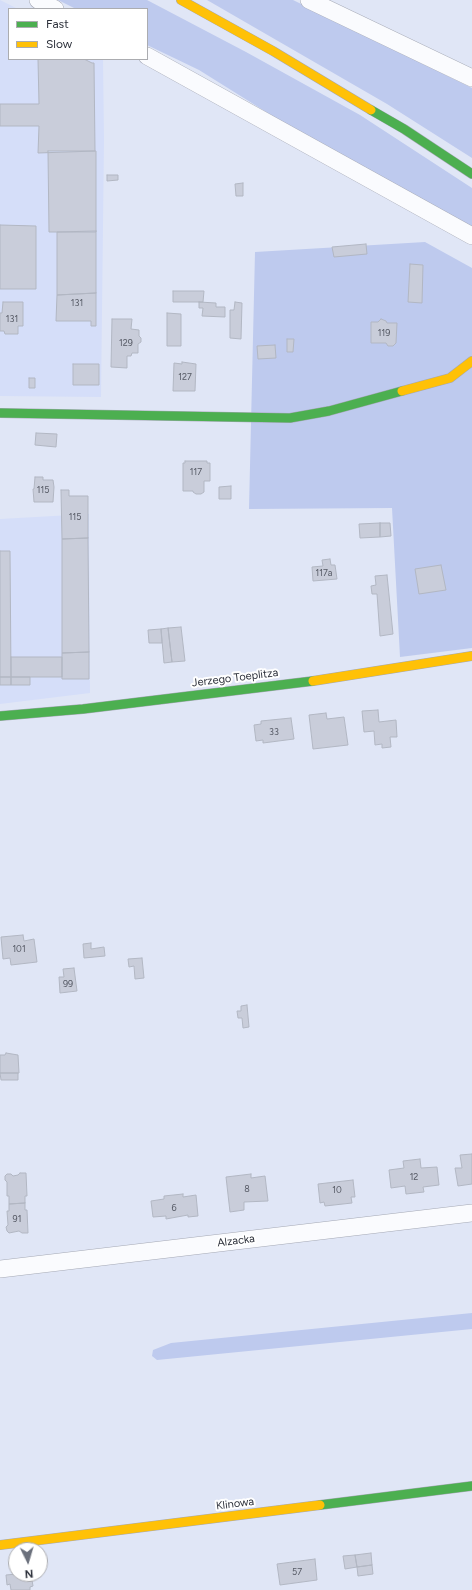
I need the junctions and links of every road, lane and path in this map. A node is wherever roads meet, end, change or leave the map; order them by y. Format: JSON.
{"nodes":[{"id":1,"x":38,"y":0,"type":"edge"},
{"id":2,"x":181,"y":0,"type":"edge"},
{"id":3,"x":309,"y":0,"type":"edge"},
{"id":4,"x":54,"y":8,"type":"edge"},
{"id":5,"x":148,"y":57,"type":"edge"},
{"id":6,"x":472,"y":78,"type":"edge"},
{"id":7,"x":472,"y":174,"type":"edge"},
{"id":8,"x":472,"y":236,"type":"edge"},
{"id":9,"x":472,"y":361,"type":"edge"},
{"id":10,"x":0,"y":413,"type":"edge"},
{"id":11,"x":472,"y":656,"type":"edge"},
{"id":12,"x":0,"y":716,"type":"edge"},
{"id":13,"x":472,"y":1213,"type":"edge"},
{"id":14,"x":0,"y":1269,"type":"edge"},
{"id":15,"x":472,"y":1486,"type":"edge"},
{"id":16,"x":0,"y":1545,"type":"edge"}],
"edges":[{"from":1,"to":4,"type":"street"},
{"from":2,"to":7,"type":"street"},
{"from":3,"to":6,"type":"street"},
{"from":5,"to":8,"type":"street"},
{"from":9,"to":10,"type":"street"},
{"from":11,"to":12,"type":"street","name":"Jerzego Toeplitza"},
{"from":13,"to":14,"type":"street","name":"Alzacka"},
{"from":15,"to":16,"type":"street","name":"Klinowa"}]}
